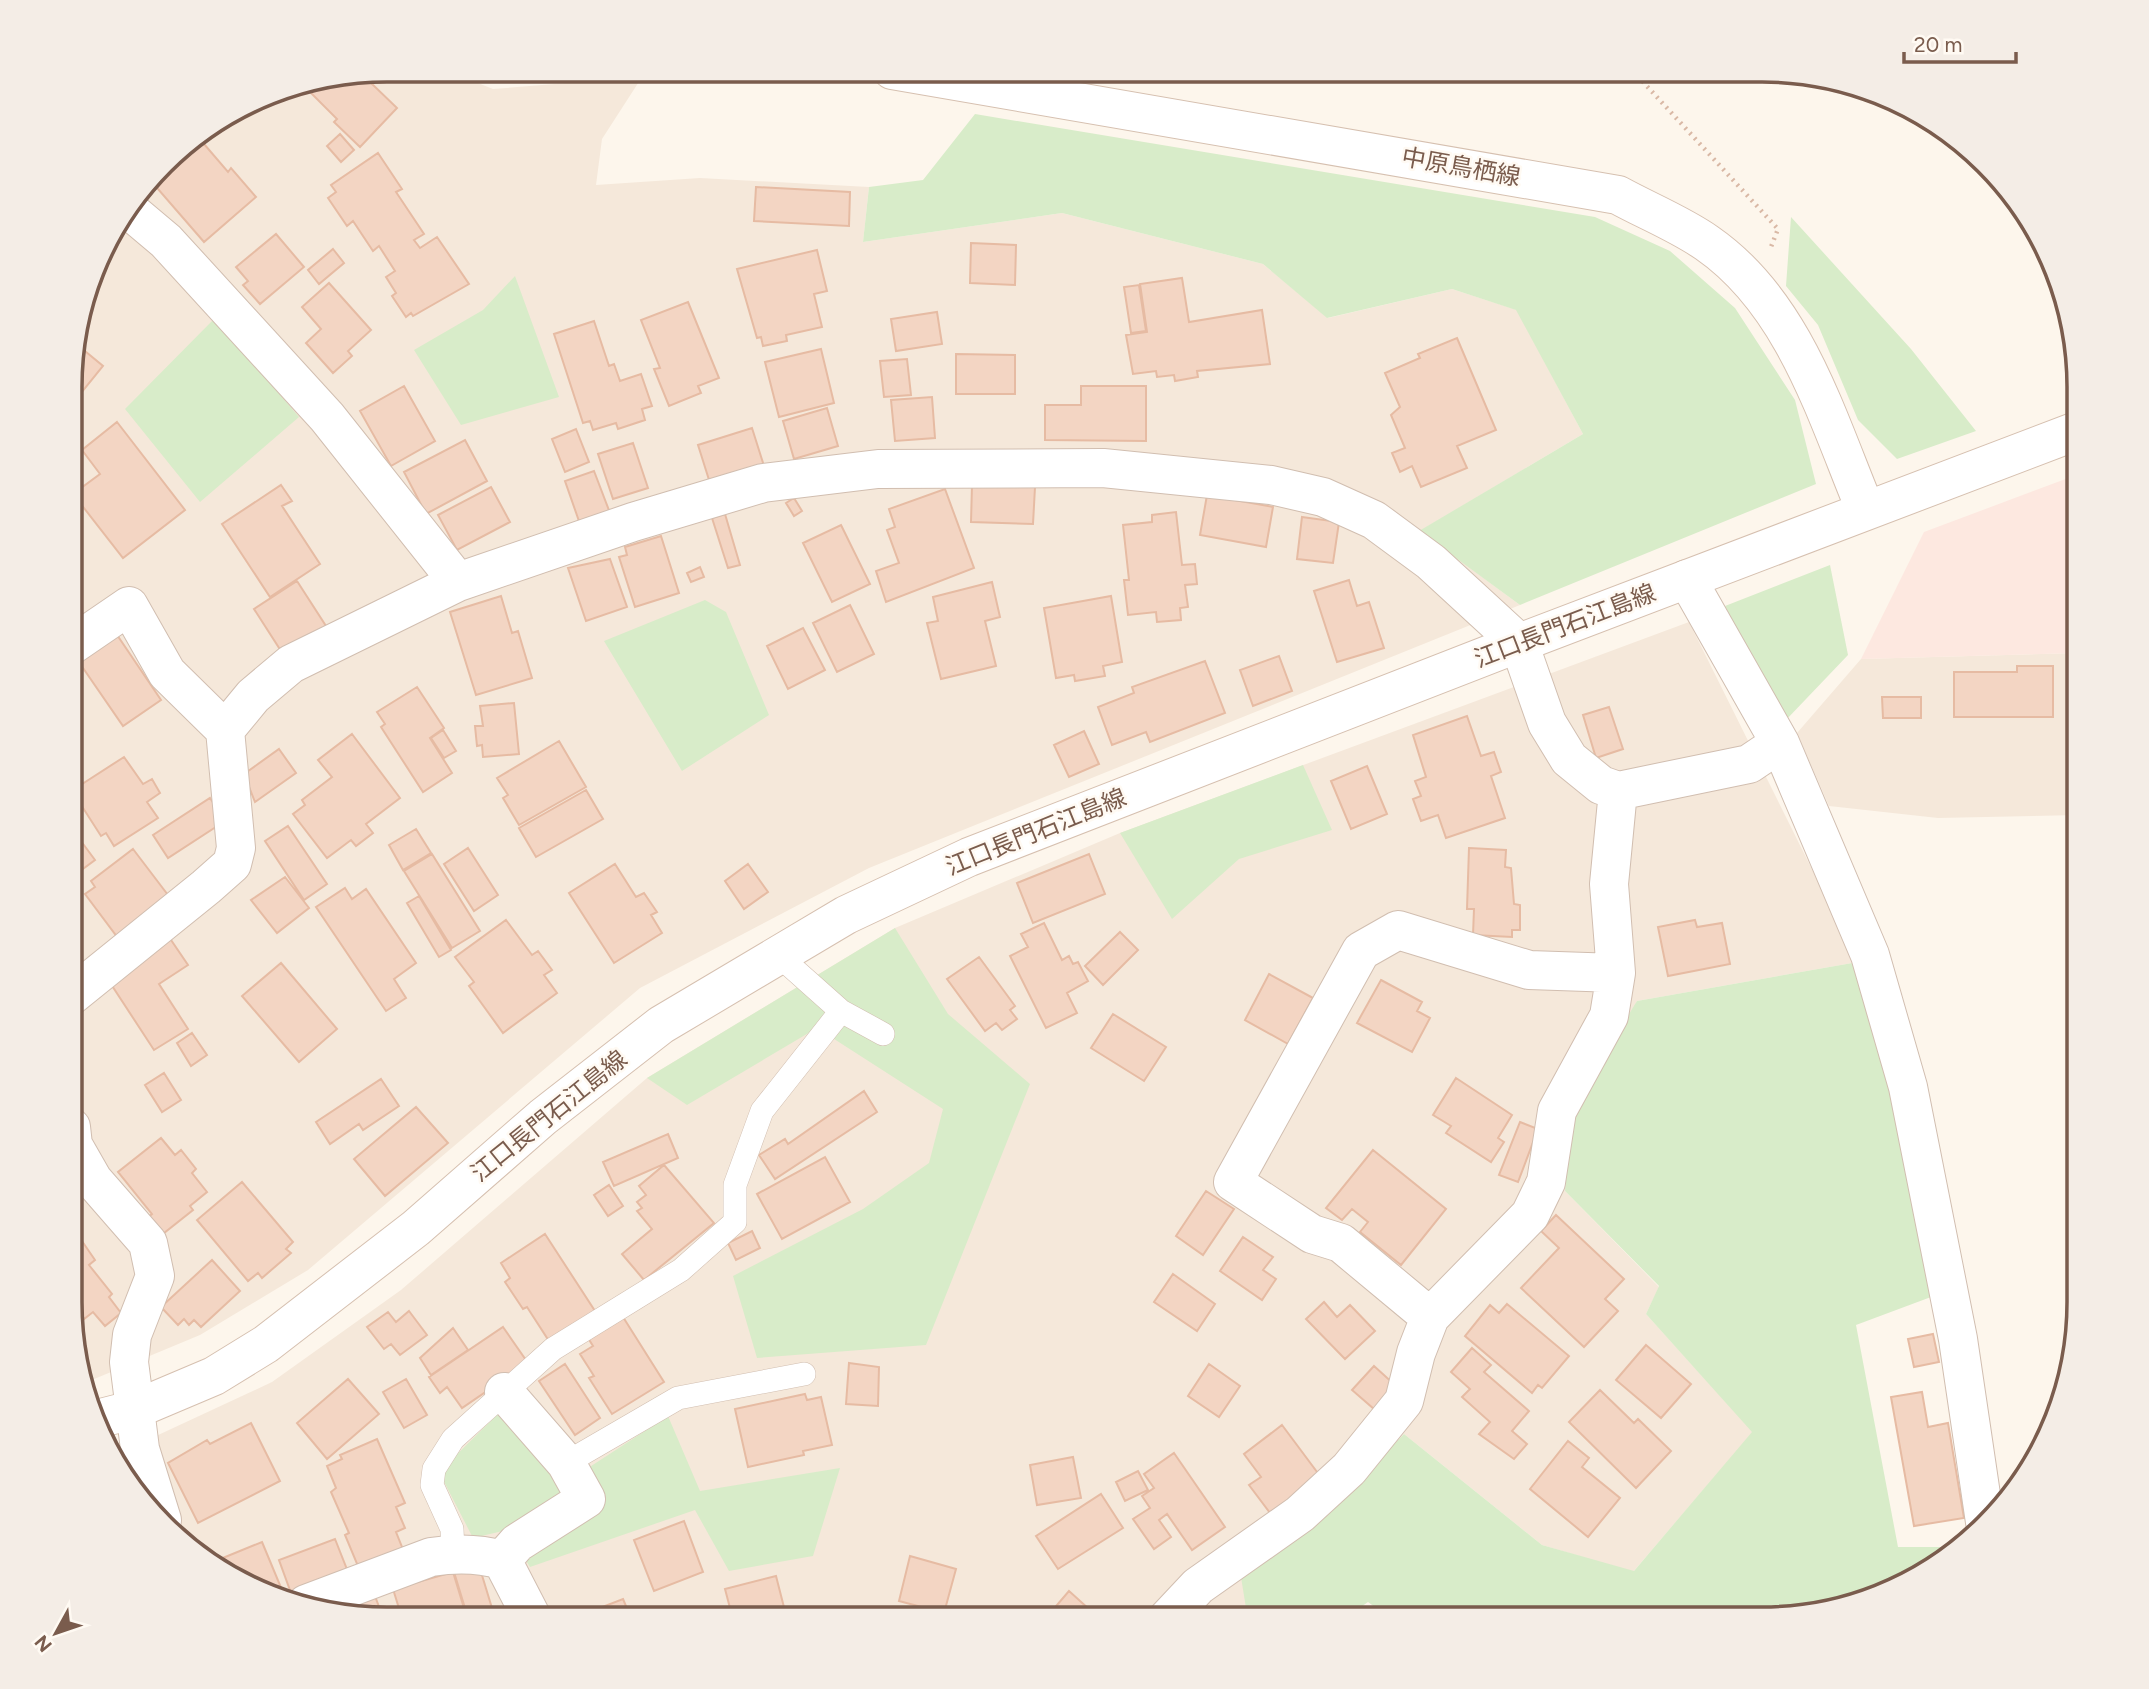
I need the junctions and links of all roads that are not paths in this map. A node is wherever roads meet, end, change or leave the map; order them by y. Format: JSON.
{"nodes":[{"id":1,"x":962,"y":82,"type":"edge"},
{"id":2,"x":136,"y":216,"type":"edge"},
{"id":3,"x":2067,"y":435,"type":"edge"},
{"id":4,"x":1866,"y":511,"type":"junction"},
{"id":5,"x":1687,"y":579,"type":"junction"},
{"id":6,"x":458,"y":582,"type":"junction"},
{"id":7,"x":82,"y":638,"type":"edge"},
{"id":8,"x":1519,"y":643,"type":"junction"},
{"id":9,"x":225,"y":730,"type":"junction"},
{"id":10,"x":1780,"y":743,"type":"junction"},
{"id":11,"x":1618,"y":791,"type":"junction"},
{"id":12,"x":778,"y":956,"type":"junction"},
{"id":13,"x":1616,"y":973,"type":"junction"},
{"id":14,"x":82,"y":987,"type":"edge"},
{"id":15,"x":841,"y":1011,"type":"junction"},
{"id":16,"x":883,"y":1034,"type":"dead end"},
{"id":17,"x":82,"y":1161,"type":"edge"},
{"id":18,"x":1430,"y":1317,"type":"junction"},
{"id":19,"x":804,"y":1374,"type":"dead end"},
{"id":20,"x":504,"y":1392,"type":"junction"},
{"id":21,"x":136,"y":1409,"type":"junction"},
{"id":22,"x":104,"y":1417,"type":"edge"},
{"id":23,"x":566,"y":1463,"type":"junction"},
{"id":24,"x":156,"y":1500,"type":"edge"},
{"id":25,"x":1983,"y":1511,"type":"edge"},
{"id":26,"x":453,"y":1553,"type":"junction"},
{"id":27,"x":502,"y":1560,"type":"junction"},
{"id":28,"x":320,"y":1599,"type":"edge"},
{"id":29,"x":527,"y":1607,"type":"edge"},
{"id":30,"x":1178,"y":1607,"type":"edge"}],
"edges":[{"from":1,"to":4,"type":"street","name":"中原鳥栖線"},
{"from":2,"to":6,"type":"street"},
{"from":3,"to":4,"type":"street","name":"江口長門石江島線"},
{"from":4,"to":5,"type":"street","name":"江口長門石江島線"},
{"from":5,"to":8,"type":"street","name":"江口長門石江島線"},
{"from":5,"to":10,"type":"street"},
{"from":6,"to":8,"type":"street"},
{"from":6,"to":9,"type":"street"},
{"from":7,"to":9,"type":"street"},
{"from":8,"to":11,"type":"street"},
{"from":8,"to":12,"type":"street","name":"江口長門石江島線"},
{"from":9,"to":14,"type":"street"},
{"from":10,"to":11,"type":"street"},
{"from":10,"to":25,"type":"street"},
{"from":11,"to":13,"type":"street"},
{"from":12,"to":15,"type":"lane"},
{"from":12,"to":21,"type":"street","name":"江口長門石江島線"},
{"from":13,"to":18,"type":"street"},
{"from":13,"to":18,"type":"street"},
{"from":15,"to":16,"type":"lane"},
{"from":15,"to":20,"type":"lane"},
{"from":17,"to":21,"type":"street"},
{"from":18,"to":30,"type":"street"},
{"from":19,"to":23,"type":"lane"},
{"from":20,"to":23,"type":"street"},
{"from":20,"to":26,"type":"lane"},
{"from":21,"to":22,"type":"street","name":"江口長門石江島線"},
{"from":21,"to":24,"type":"street"},
{"from":23,"to":27,"type":"street"},
{"from":26,"to":27,"type":"street"},
{"from":26,"to":28,"type":"street"},
{"from":27,"to":29,"type":"street"}]}
